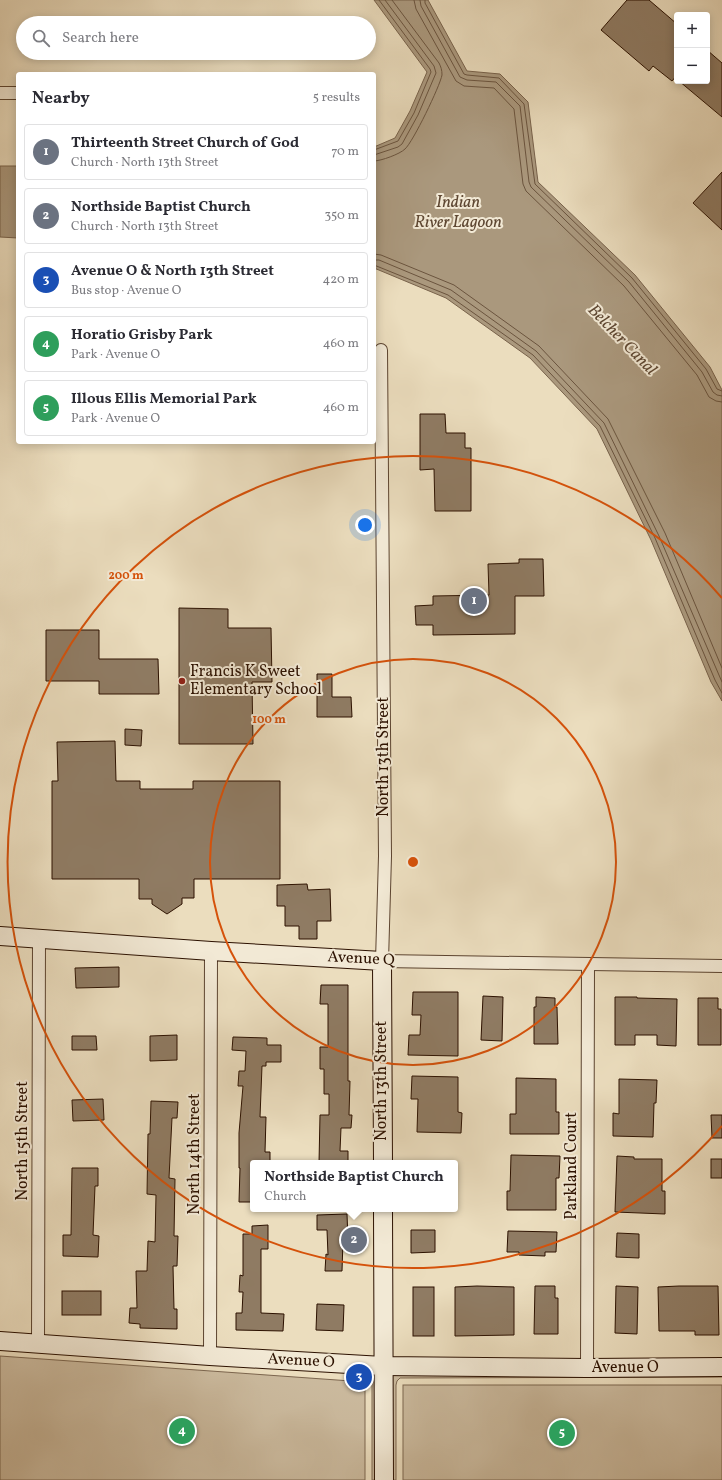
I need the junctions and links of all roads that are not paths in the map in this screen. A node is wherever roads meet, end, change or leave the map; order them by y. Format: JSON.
{"nodes":[{"id":1,"x":0,"y":93,"type":"edge"},
{"id":2,"x":16,"y":93,"type":"edge"},
{"id":3,"x":381,"y":350,"type":"dead end"},
{"id":4,"x":0,"y":936,"type":"edge"},
{"id":5,"x":39,"y":939,"type":"junction"},
{"id":6,"x":211,"y":951,"type":"junction"},
{"id":7,"x":382,"y":961,"type":"junction"},
{"id":8,"x":588,"y":965,"type":"junction"},
{"id":9,"x":722,"y":966,"type":"edge"},
{"id":10,"x":382,"y":1160,"type":"edge"},
{"id":11,"x":383,"y":1212,"type":"edge"},
{"id":12,"x":0,"y":1341,"type":"edge"},
{"id":13,"x":38,"y":1344,"type":"junction"},
{"id":14,"x":210,"y":1356,"type":"junction"},
{"id":15,"x":383,"y":1366,"type":"junction"},
{"id":16,"x":722,"y":1367,"type":"edge"},
{"id":17,"x":587,"y":1368,"type":"junction"},
{"id":18,"x":384,"y":1480,"type":"edge"}],
"edges":[{"from":1,"to":2,"type":"street"},
{"from":3,"to":7,"type":"street","name":"North 13th Street"},
{"from":4,"to":5,"type":"street","name":"Avenue Q"},
{"from":5,"to":6,"type":"street","name":"Avenue Q"},
{"from":5,"to":13,"type":"street","name":"North 15th Street"},
{"from":6,"to":7,"type":"street","name":"Avenue Q"},
{"from":6,"to":14,"type":"street","name":"North 14th Street"},
{"from":7,"to":8,"type":"street","name":"Avenue Q"},
{"from":7,"to":10,"type":"street","name":"North 13th Street"},
{"from":8,"to":9,"type":"street","name":"Avenue Q"},
{"from":8,"to":17,"type":"street","name":"Parkland Court"},
{"from":11,"to":15,"type":"street"},
{"from":12,"to":13,"type":"street","name":"Avenue O"},
{"from":13,"to":14,"type":"street","name":"Avenue O"},
{"from":14,"to":15,"type":"street","name":"Avenue O"},
{"from":15,"to":17,"type":"street","name":"Avenue O"},
{"from":15,"to":18,"type":"street"},
{"from":16,"to":17,"type":"street","name":"Avenue O"}]}
